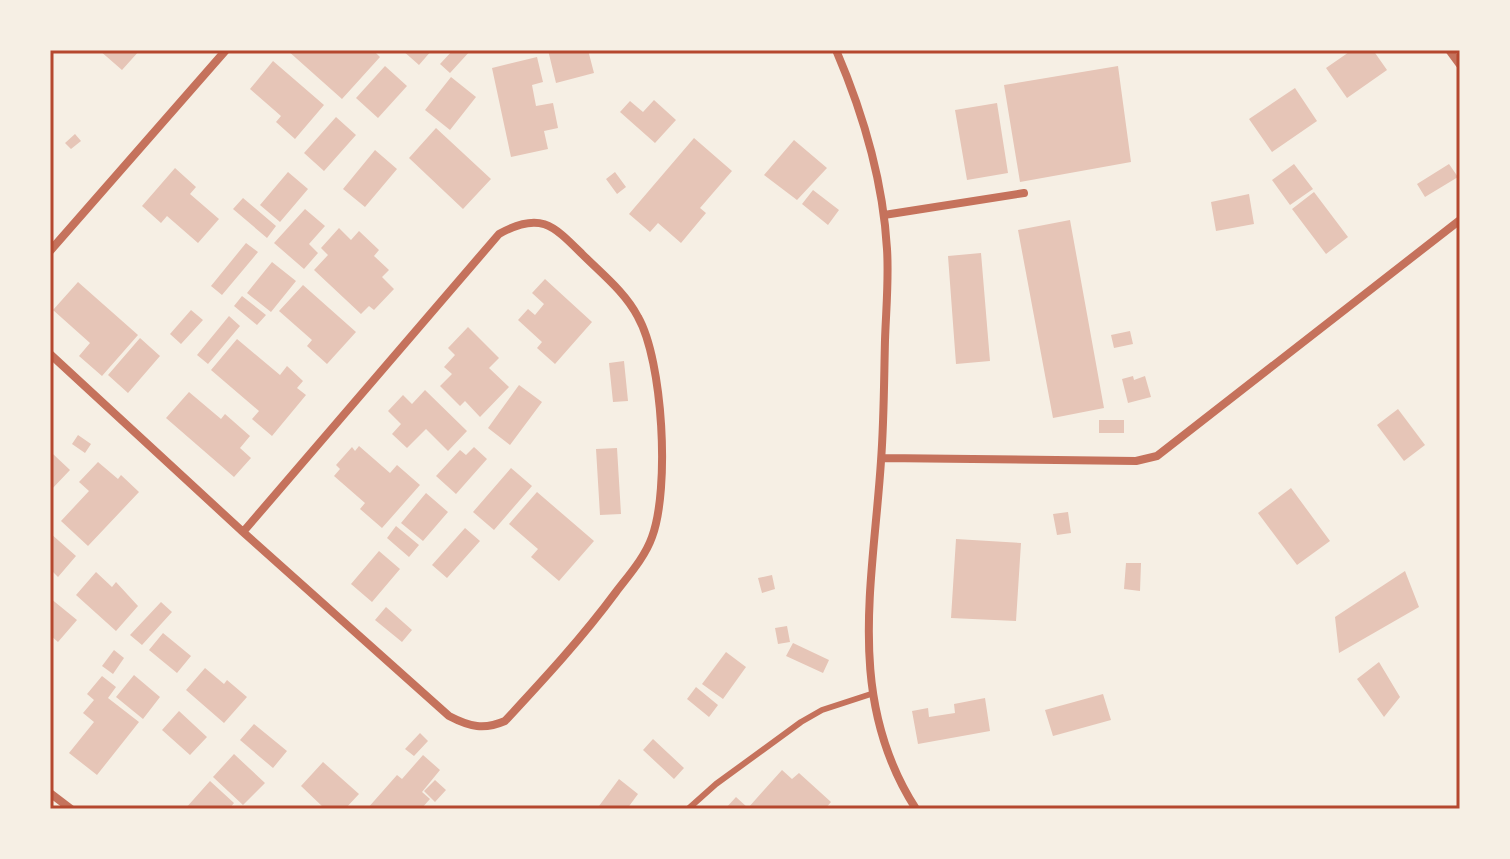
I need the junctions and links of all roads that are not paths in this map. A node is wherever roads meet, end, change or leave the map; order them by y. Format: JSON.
{"nodes":[{"id":1,"x":226,"y":50,"type":"edge"},
{"id":2,"x":836,"y":50,"type":"edge"},
{"id":3,"x":1449,"y":50,"type":"edge"},
{"id":4,"x":1460,"y":65,"type":"edge"},
{"id":5,"x":1024,"y":193,"type":"dead end"},
{"id":6,"x":884,"y":215,"type":"junction"},
{"id":7,"x":1460,"y":220,"type":"edge"},
{"id":8,"x":50,"y":251,"type":"edge"},
{"id":9,"x":50,"y":354,"type":"edge"},
{"id":10,"x":882,"y":458,"type":"junction"},
{"id":11,"x":243,"y":532,"type":"junction"},
{"id":12,"x":871,"y":694,"type":"junction"},
{"id":13,"x":50,"y":793,"type":"edge"},
{"id":14,"x":71,"y":809,"type":"edge"},
{"id":15,"x":688,"y":809,"type":"edge"},
{"id":16,"x":916,"y":809,"type":"edge"}],
"edges":[{"from":1,"to":8,"type":"street"},
{"from":2,"to":6,"type":"street"},
{"from":3,"to":4,"type":"street"},
{"from":5,"to":6,"type":"street"},
{"from":6,"to":10,"type":"street"},
{"from":7,"to":10,"type":"street"},
{"from":9,"to":11,"type":"street"},
{"from":10,"to":12,"type":"street"},
{"from":11,"to":11,"type":"street"},
{"from":12,"to":15,"type":"lane"},
{"from":12,"to":16,"type":"street"},
{"from":13,"to":14,"type":"street"}]}
